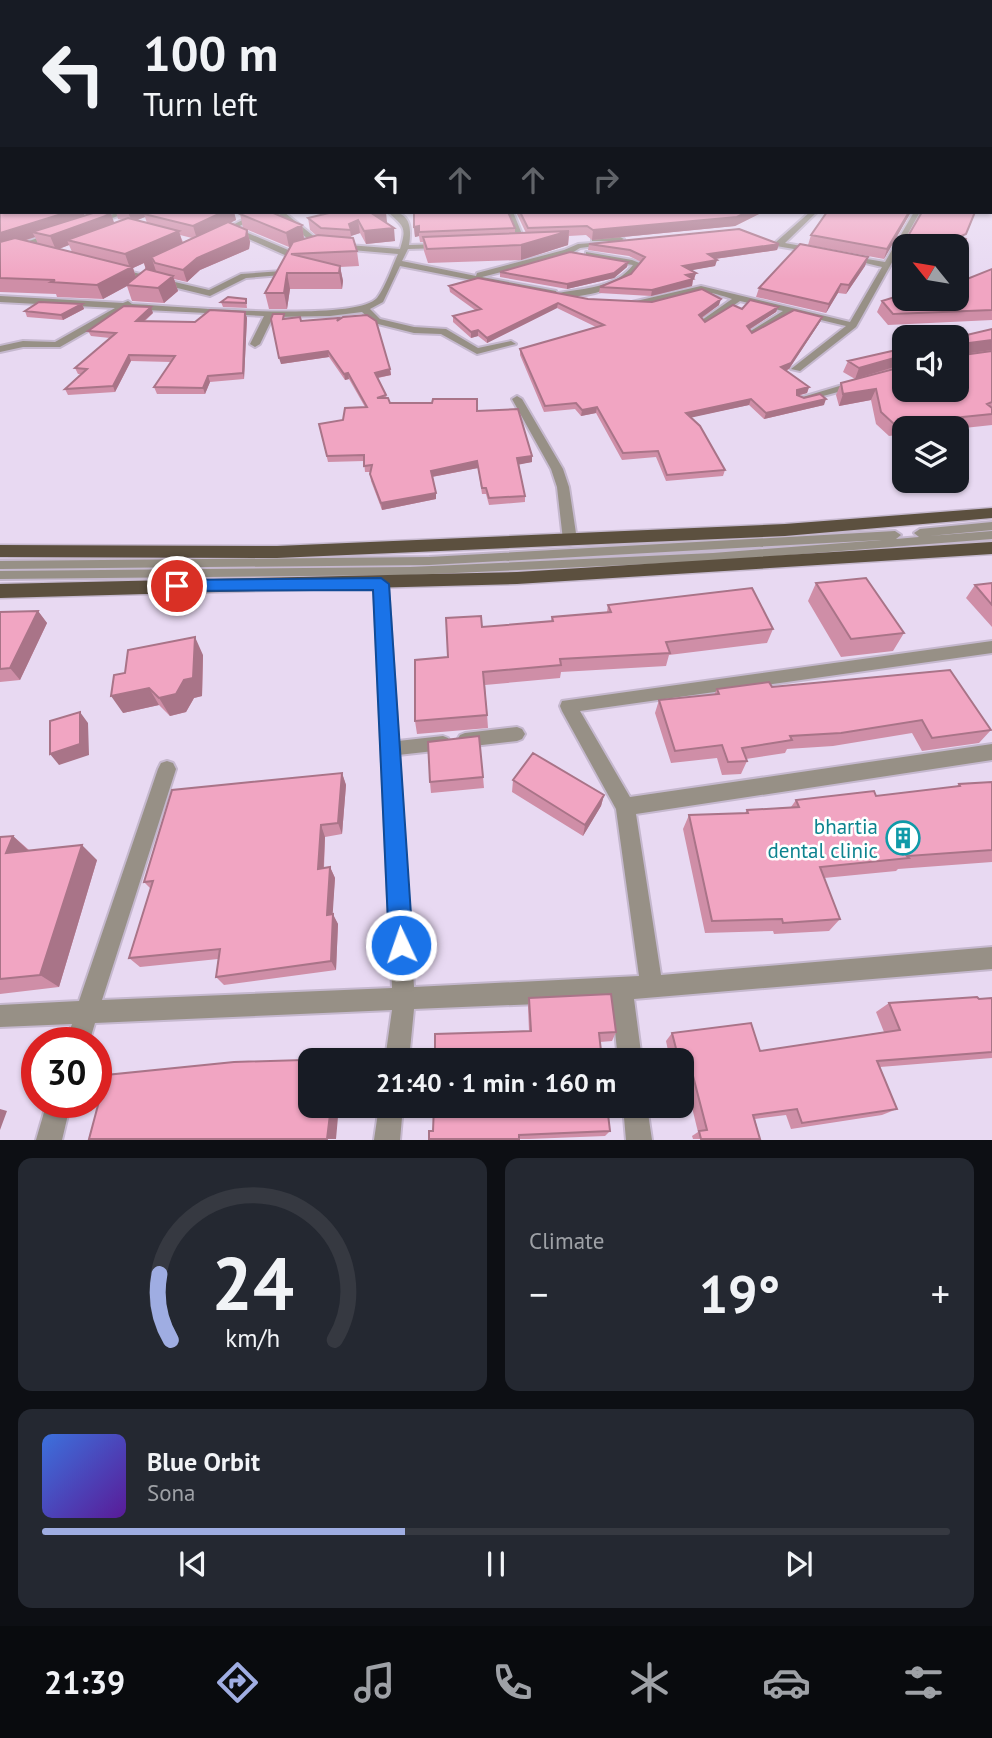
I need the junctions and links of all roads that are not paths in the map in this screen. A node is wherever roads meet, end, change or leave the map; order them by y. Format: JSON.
{"nodes":[{"id":1,"x":83,"y":214,"type":"edge"},
{"id":2,"x":118,"y":214,"type":"edge"},
{"id":3,"x":259,"y":214,"type":"edge"},
{"id":4,"x":282,"y":214,"type":"edge"},
{"id":5,"x":394,"y":214,"type":"edge"},
{"id":6,"x":511,"y":214,"type":"edge"},
{"id":7,"x":812,"y":214,"type":"edge"},
{"id":8,"x":915,"y":214,"type":"edge"},
{"id":9,"x":102,"y":219,"type":"junction"},
{"id":10,"x":124,"y":225,"type":"edge"},
{"id":11,"x":79,"y":227,"type":"edge"},
{"id":12,"x":230,"y":228,"type":"junction"},
{"id":13,"x":67,"y":231,"type":"edge"},
{"id":14,"x":209,"y":239,"type":"edge"},
{"id":15,"x":565,"y":241,"type":"edge"},
{"id":16,"x":523,"y":242,"type":"junction"},
{"id":17,"x":537,"y":242,"type":"edge"},
{"id":18,"x":0,"y":243,"type":"edge"},
{"id":19,"x":510,"y":243,"type":"edge"},
{"id":20,"x":320,"y":245,"type":"junction"},
{"id":21,"x":458,"y":245,"type":"edge"},
{"id":22,"x":19,"y":248,"type":"junction"},
{"id":23,"x":404,"y":250,"type":"junction"},
{"id":24,"x":296,"y":251,"type":"junction"},
{"id":25,"x":567,"y":252,"type":"junction"},
{"id":26,"x":819,"y":252,"type":"edge"},
{"id":27,"x":45,"y":253,"type":"edge"},
{"id":28,"x":0,"y":254,"type":"edge"},
{"id":29,"x":832,"y":255,"type":"edge"},
{"id":30,"x":398,"y":263,"type":"junction"},
{"id":31,"x":886,"y":265,"type":"junction"},
{"id":32,"x":107,"y":268,"type":"edge"},
{"id":33,"x":144,"y":269,"type":"edge"},
{"id":34,"x":282,"y":273,"type":"junction"},
{"id":35,"x":132,"y":274,"type":"junction"},
{"id":36,"x":475,"y":276,"type":"junction"},
{"id":37,"x":275,"y":287,"type":"edge"},
{"id":38,"x":562,"y":295,"type":"junction"},
{"id":39,"x":739,"y":298,"type":"junction"},
{"id":40,"x":0,"y":299,"type":"edge"},
{"id":41,"x":602,"y":300,"type":"edge"},
{"id":42,"x":627,"y":302,"type":"edge"},
{"id":43,"x":128,"y":304,"type":"junction"},
{"id":44,"x":364,"y":309,"type":"junction"},
{"id":45,"x":791,"y":310,"type":"junction"},
{"id":46,"x":270,"y":314,"type":"junction"},
{"id":47,"x":705,"y":322,"type":"edge"},
{"id":48,"x":853,"y":325,"type":"junction"},
{"id":49,"x":752,"y":334,"type":"edge"},
{"id":50,"x":255,"y":344,"type":"dead end"},
{"id":51,"x":511,"y":344,"type":"dead end"},
{"id":52,"x":0,"y":349,"type":"edge"},
{"id":53,"x":796,"y":369,"type":"dead end"},
{"id":54,"x":872,"y":379,"type":"edge"},
{"id":55,"x":517,"y":399,"type":"dead end"},
{"id":56,"x":801,"y":399,"type":"edge"},
{"id":57,"x":992,"y":513,"type":"edge"},
{"id":58,"x":992,"y":526,"type":"edge"},
{"id":59,"x":992,"y":535,"type":"edge"},
{"id":60,"x":570,"y":540,"type":"junction"},
{"id":61,"x":992,"y":548,"type":"edge"},
{"id":62,"x":0,"y":551,"type":"edge"},
{"id":63,"x":0,"y":565,"type":"edge"},
{"id":64,"x":0,"y":575,"type":"edge"},
{"id":65,"x":381,"y":584,"type":"junction"},
{"id":66,"x":0,"y":591,"type":"edge"},
{"id":67,"x":992,"y":647,"type":"edge"},
{"id":68,"x":517,"y":734,"type":"dead end"},
{"id":69,"x":389,"y":749,"type":"junction"},
{"id":70,"x":992,"y":751,"type":"edge"},
{"id":71,"x":167,"y":769,"type":"dead end"},
{"id":72,"x":625,"y":807,"type":"junction"},
{"id":73,"x":992,"y":958,"type":"edge"},
{"id":74,"x":652,"y":987,"type":"junction"},
{"id":75,"x":622,"y":989,"type":"junction"},
{"id":76,"x":404,"y":1001,"type":"junction"},
{"id":77,"x":86,"y":1013,"type":"junction"},
{"id":78,"x":0,"y":1016,"type":"edge"},
{"id":79,"x":82,"y":1027,"type":"edge"},
{"id":80,"x":398,"y":1048,"type":"edge"},
{"id":81,"x":629,"y":1048,"type":"edge"},
{"id":82,"x":55,"y":1118,"type":"edge"},
{"id":83,"x":390,"y":1118,"type":"edge"},
{"id":84,"x":636,"y":1118,"type":"edge"},
{"id":85,"x":49,"y":1139,"type":"edge"},
{"id":86,"x":387,"y":1139,"type":"edge"},
{"id":87,"x":639,"y":1139,"type":"edge"}],
"edges":[{"from":1,"to":9,"type":"street"},
{"from":2,"to":9,"type":"street"},
{"from":3,"to":12,"type":"street"},
{"from":4,"to":20,"type":"street"},
{"from":5,"to":23,"type":"street"},
{"from":6,"to":16,"type":"street"},
{"from":7,"to":26,"type":"street"},
{"from":8,"to":31,"type":"street"},
{"from":9,"to":10,"type":"street"},
{"from":9,"to":11,"type":"street"},
{"from":12,"to":14,"type":"street"},
{"from":12,"to":24,"type":"street"},
{"from":13,"to":22,"type":"street"},
{"from":15,"to":25,"type":"street"},
{"from":16,"to":17,"type":"street"},
{"from":16,"to":19,"type":"street"},
{"from":18,"to":22,"type":"street"},
{"from":20,"to":23,"type":"street"},
{"from":20,"to":24,"type":"street"},
{"from":21,"to":23,"type":"street"},
{"from":22,"to":27,"type":"street"},
{"from":22,"to":28,"type":"street"},
{"from":23,"to":30,"type":"street"},
{"from":24,"to":34,"type":"street"},
{"from":25,"to":36,"type":"street"},
{"from":25,"to":38,"type":"street"},
{"from":29,"to":31,"type":"street"},
{"from":30,"to":36,"type":"street"},
{"from":30,"to":44,"type":"street"},
{"from":31,"to":48,"type":"street"},
{"from":32,"to":35,"type":"street"},
{"from":33,"to":35,"type":"street"},
{"from":34,"to":35,"type":"street"},
{"from":34,"to":37,"type":"street"},
{"from":36,"to":38,"type":"street"},
{"from":38,"to":41,"type":"street"},
{"from":39,"to":42,"type":"street"},
{"from":39,"to":45,"type":"street"},
{"from":39,"to":47,"type":"street"},
{"from":40,"to":43,"type":"street"},
{"from":43,"to":46,"type":"street"},
{"from":43,"to":52,"type":"street"},
{"from":44,"to":46,"type":"street"},
{"from":44,"to":51,"type":"street"},
{"from":45,"to":48,"type":"street"},
{"from":45,"to":49,"type":"street"},
{"from":46,"to":50,"type":"street"},
{"from":48,"to":53,"type":"street"},
{"from":54,"to":56,"type":"street"},
{"from":55,"to":60,"type":"street"},
{"from":57,"to":60,"type":"main road"},
{"from":58,"to":63,"type":"lane"},
{"from":59,"to":64,"type":"lane"},
{"from":60,"to":62,"type":"main road"},
{"from":61,"to":65,"type":"main road"},
{"from":65,"to":66,"type":"main road"},
{"from":65,"to":69,"type":"street"},
{"from":67,"to":72,"type":"street"},
{"from":68,"to":69,"type":"lane"},
{"from":69,"to":76,"type":"street"},
{"from":70,"to":72,"type":"street"},
{"from":71,"to":77,"type":"street"},
{"from":72,"to":74,"type":"street"},
{"from":73,"to":74,"type":"street"},
{"from":74,"to":75,"type":"street"},
{"from":75,"to":76,"type":"street"},
{"from":75,"to":81,"type":"street"},
{"from":76,"to":77,"type":"street"},
{"from":76,"to":80,"type":"street"},
{"from":77,"to":78,"type":"street"},
{"from":77,"to":79,"type":"street"},
{"from":82,"to":85,"type":"street"},
{"from":83,"to":86,"type":"street"},
{"from":84,"to":87,"type":"street"}]}
